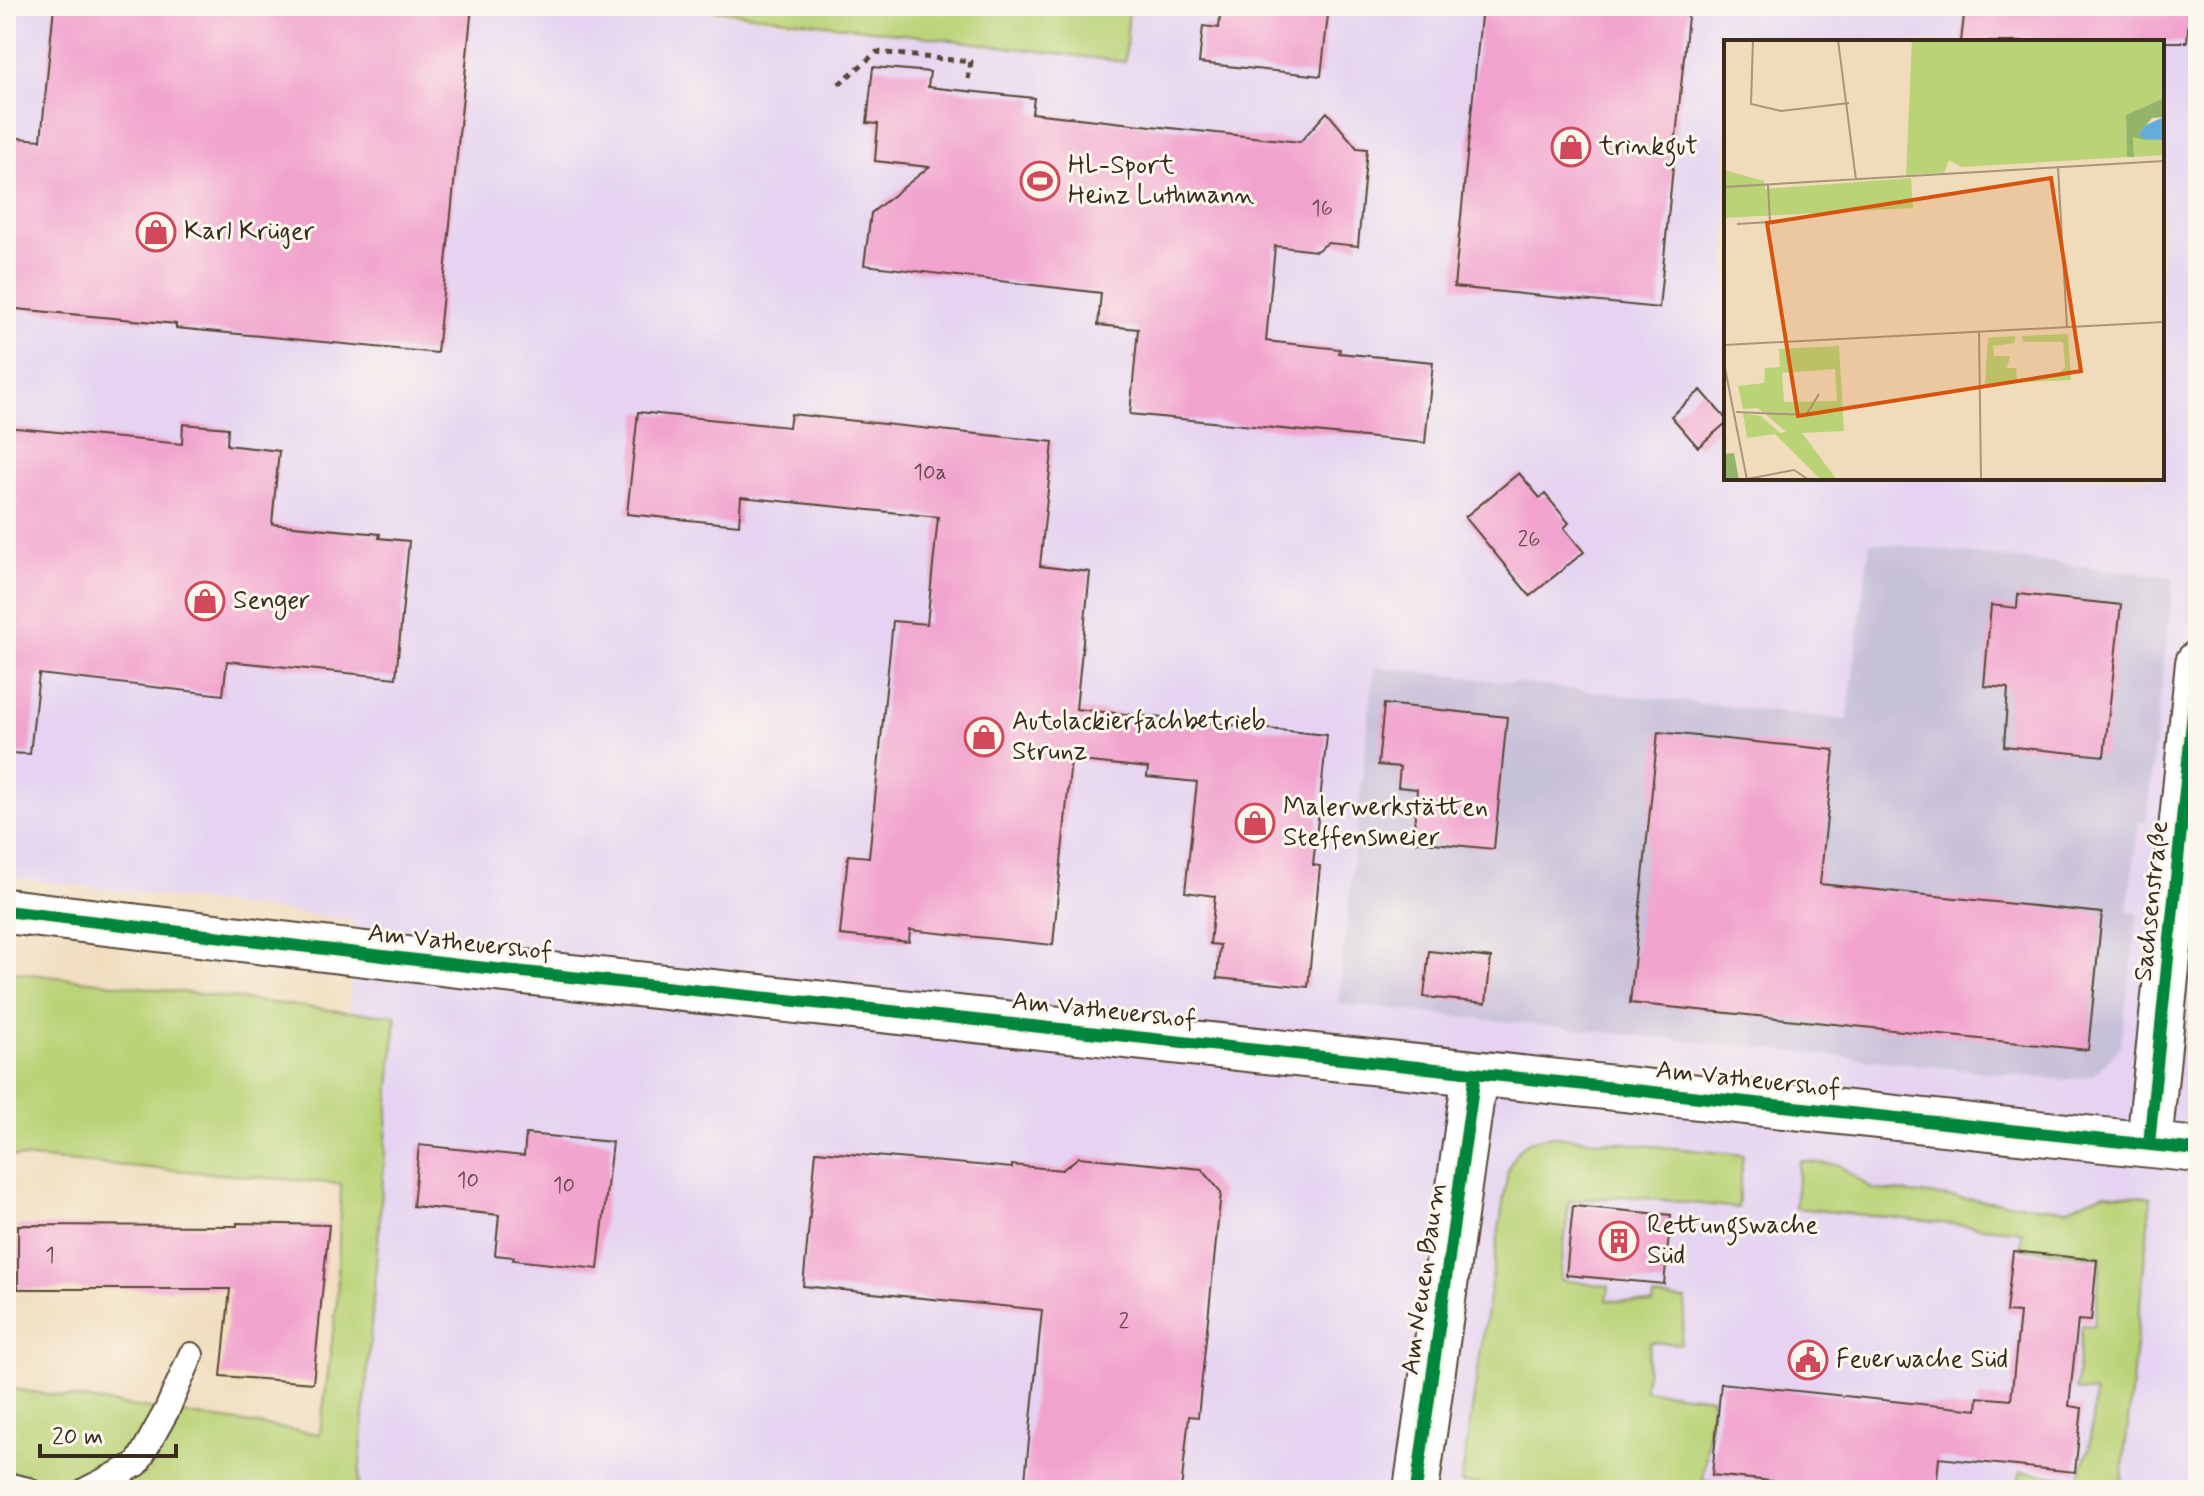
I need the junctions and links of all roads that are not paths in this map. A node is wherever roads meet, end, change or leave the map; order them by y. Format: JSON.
{"nodes":[{"id":1,"x":2198,"y":663,"type":"edge"},
{"id":2,"x":6,"y":911,"type":"edge"},
{"id":3,"x":1475,"y":1074,"type":"junction"},
{"id":4,"x":2149,"y":1144,"type":"junction"},
{"id":5,"x":2198,"y":1150,"type":"edge"},
{"id":6,"x":191,"y":1355,"type":"dead end"},
{"id":7,"x":6,"y":1485,"type":"edge"},
{"id":8,"x":28,"y":1490,"type":"edge"},
{"id":9,"x":86,"y":1490,"type":"edge"},
{"id":10,"x":1416,"y":1490,"type":"edge"}],
"edges":[{"from":1,"to":4,"type":"street","name":"Sachsenstraße"},
{"from":2,"to":3,"type":"street","name":"Am Vatheuershof"},
{"from":3,"to":4,"type":"street","name":"Am Vatheuershof"},
{"from":3,"to":10,"type":"street","name":"Am Neuen Baum"},
{"from":4,"to":5,"type":"street","name":"Am Vatheuershof"},
{"from":6,"to":9,"type":"lane"},
{"from":7,"to":8,"type":"lane"}]}
